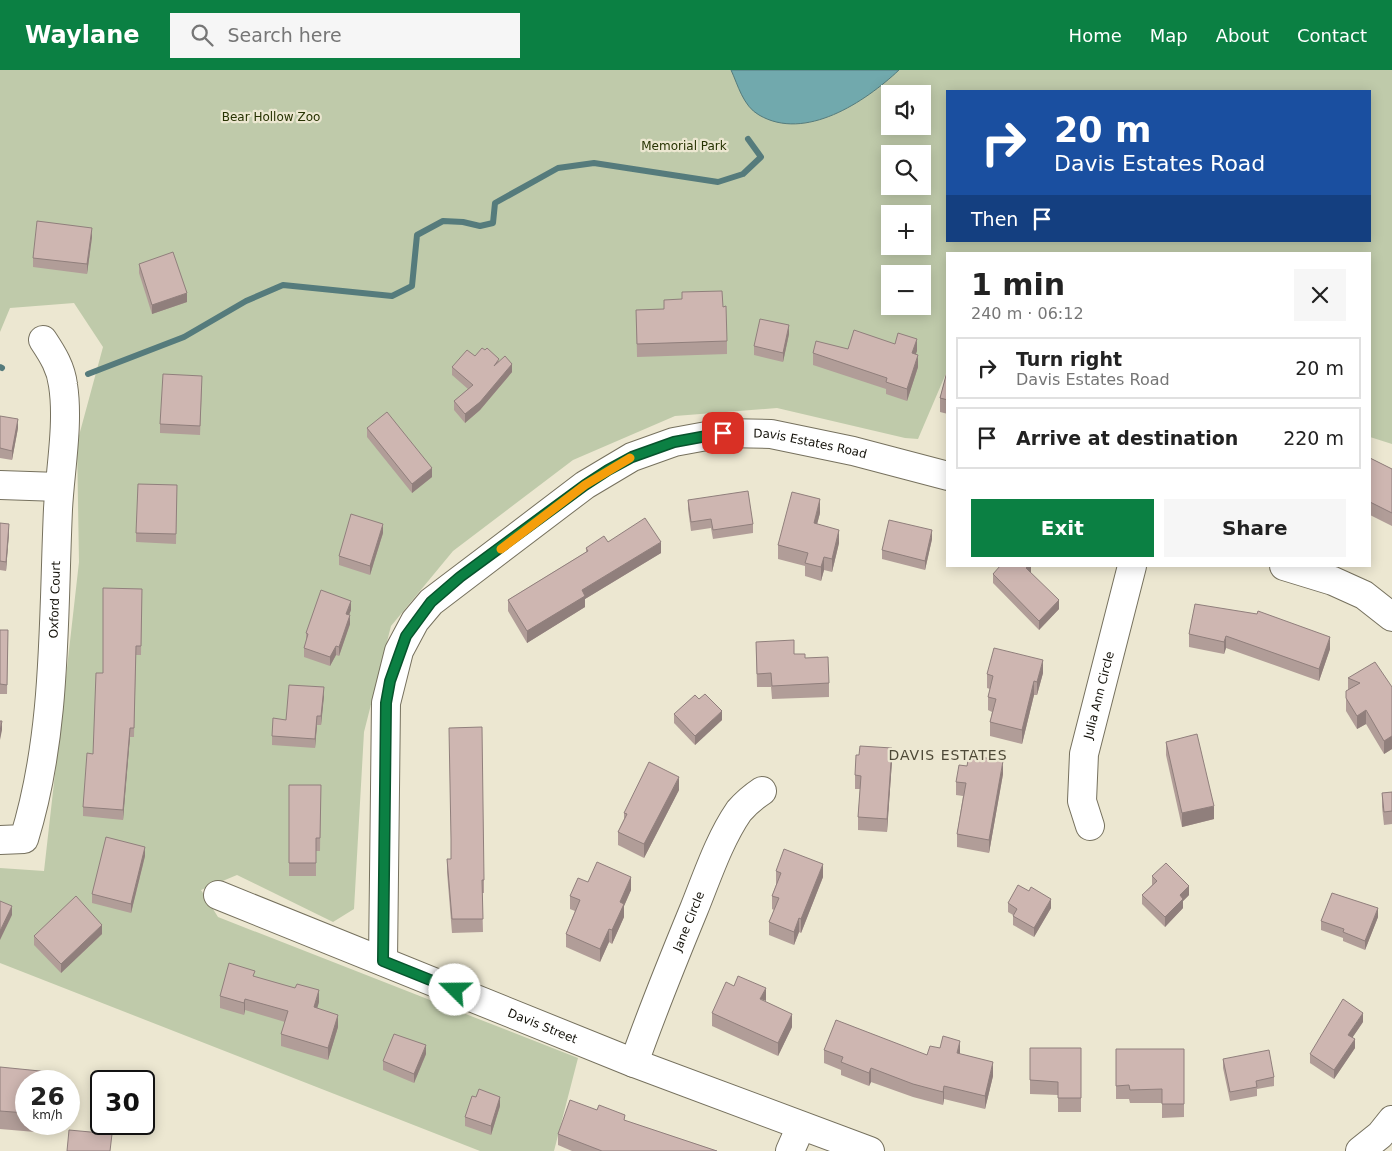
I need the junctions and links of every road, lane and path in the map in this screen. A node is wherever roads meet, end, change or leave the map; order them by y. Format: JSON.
{"nodes":[{"id":1,"x":44,"y":340,"type":"dead end"},
{"id":2,"x":946,"y":475,"type":"edge"},
{"id":3,"x":0,"y":485,"type":"edge"},
{"id":4,"x":59,"y":487,"type":"junction"},
{"id":5,"x":1132,"y":567,"type":"edge"},
{"id":6,"x":1287,"y":567,"type":"edge"},
{"id":7,"x":1392,"y":617,"type":"edge"},
{"id":8,"x":762,"y":791,"type":"dead end"},
{"id":9,"x":1090,"y":826,"type":"dead end"},
{"id":10,"x":0,"y":840,"type":"edge"},
{"id":11,"x":218,"y":895,"type":"dead end"},
{"id":12,"x":383,"y":961,"type":"junction"},
{"id":13,"x":634,"y":1063,"type":"junction"},
{"id":14,"x":1392,"y":1120,"type":"edge"},
{"id":15,"x":801,"y":1126,"type":"junction"},
{"id":16,"x":790,"y":1151,"type":"edge"},
{"id":17,"x":870,"y":1151,"type":"edge"},
{"id":18,"x":1360,"y":1151,"type":"edge"}],
"edges":[{"from":1,"to":4,"type":"street","name":"Oxford Court"},
{"from":2,"to":12,"type":"street","name":"Davis Estates Road"},
{"from":3,"to":4,"type":"street"},
{"from":4,"to":10,"type":"street","name":"Oxford Court"},
{"from":5,"to":9,"type":"street","name":"Julia Ann Circle"},
{"from":6,"to":7,"type":"street"},
{"from":8,"to":13,"type":"street","name":"Jane Circle"},
{"from":11,"to":12,"type":"street","name":"Davis Street"},
{"from":12,"to":13,"type":"street","name":"Davis Street"},
{"from":13,"to":15,"type":"street","name":"Davis Street"},
{"from":14,"to":18,"type":"street"},
{"from":15,"to":16,"type":"street"},
{"from":15,"to":17,"type":"street","name":"Davis Street"}]}
